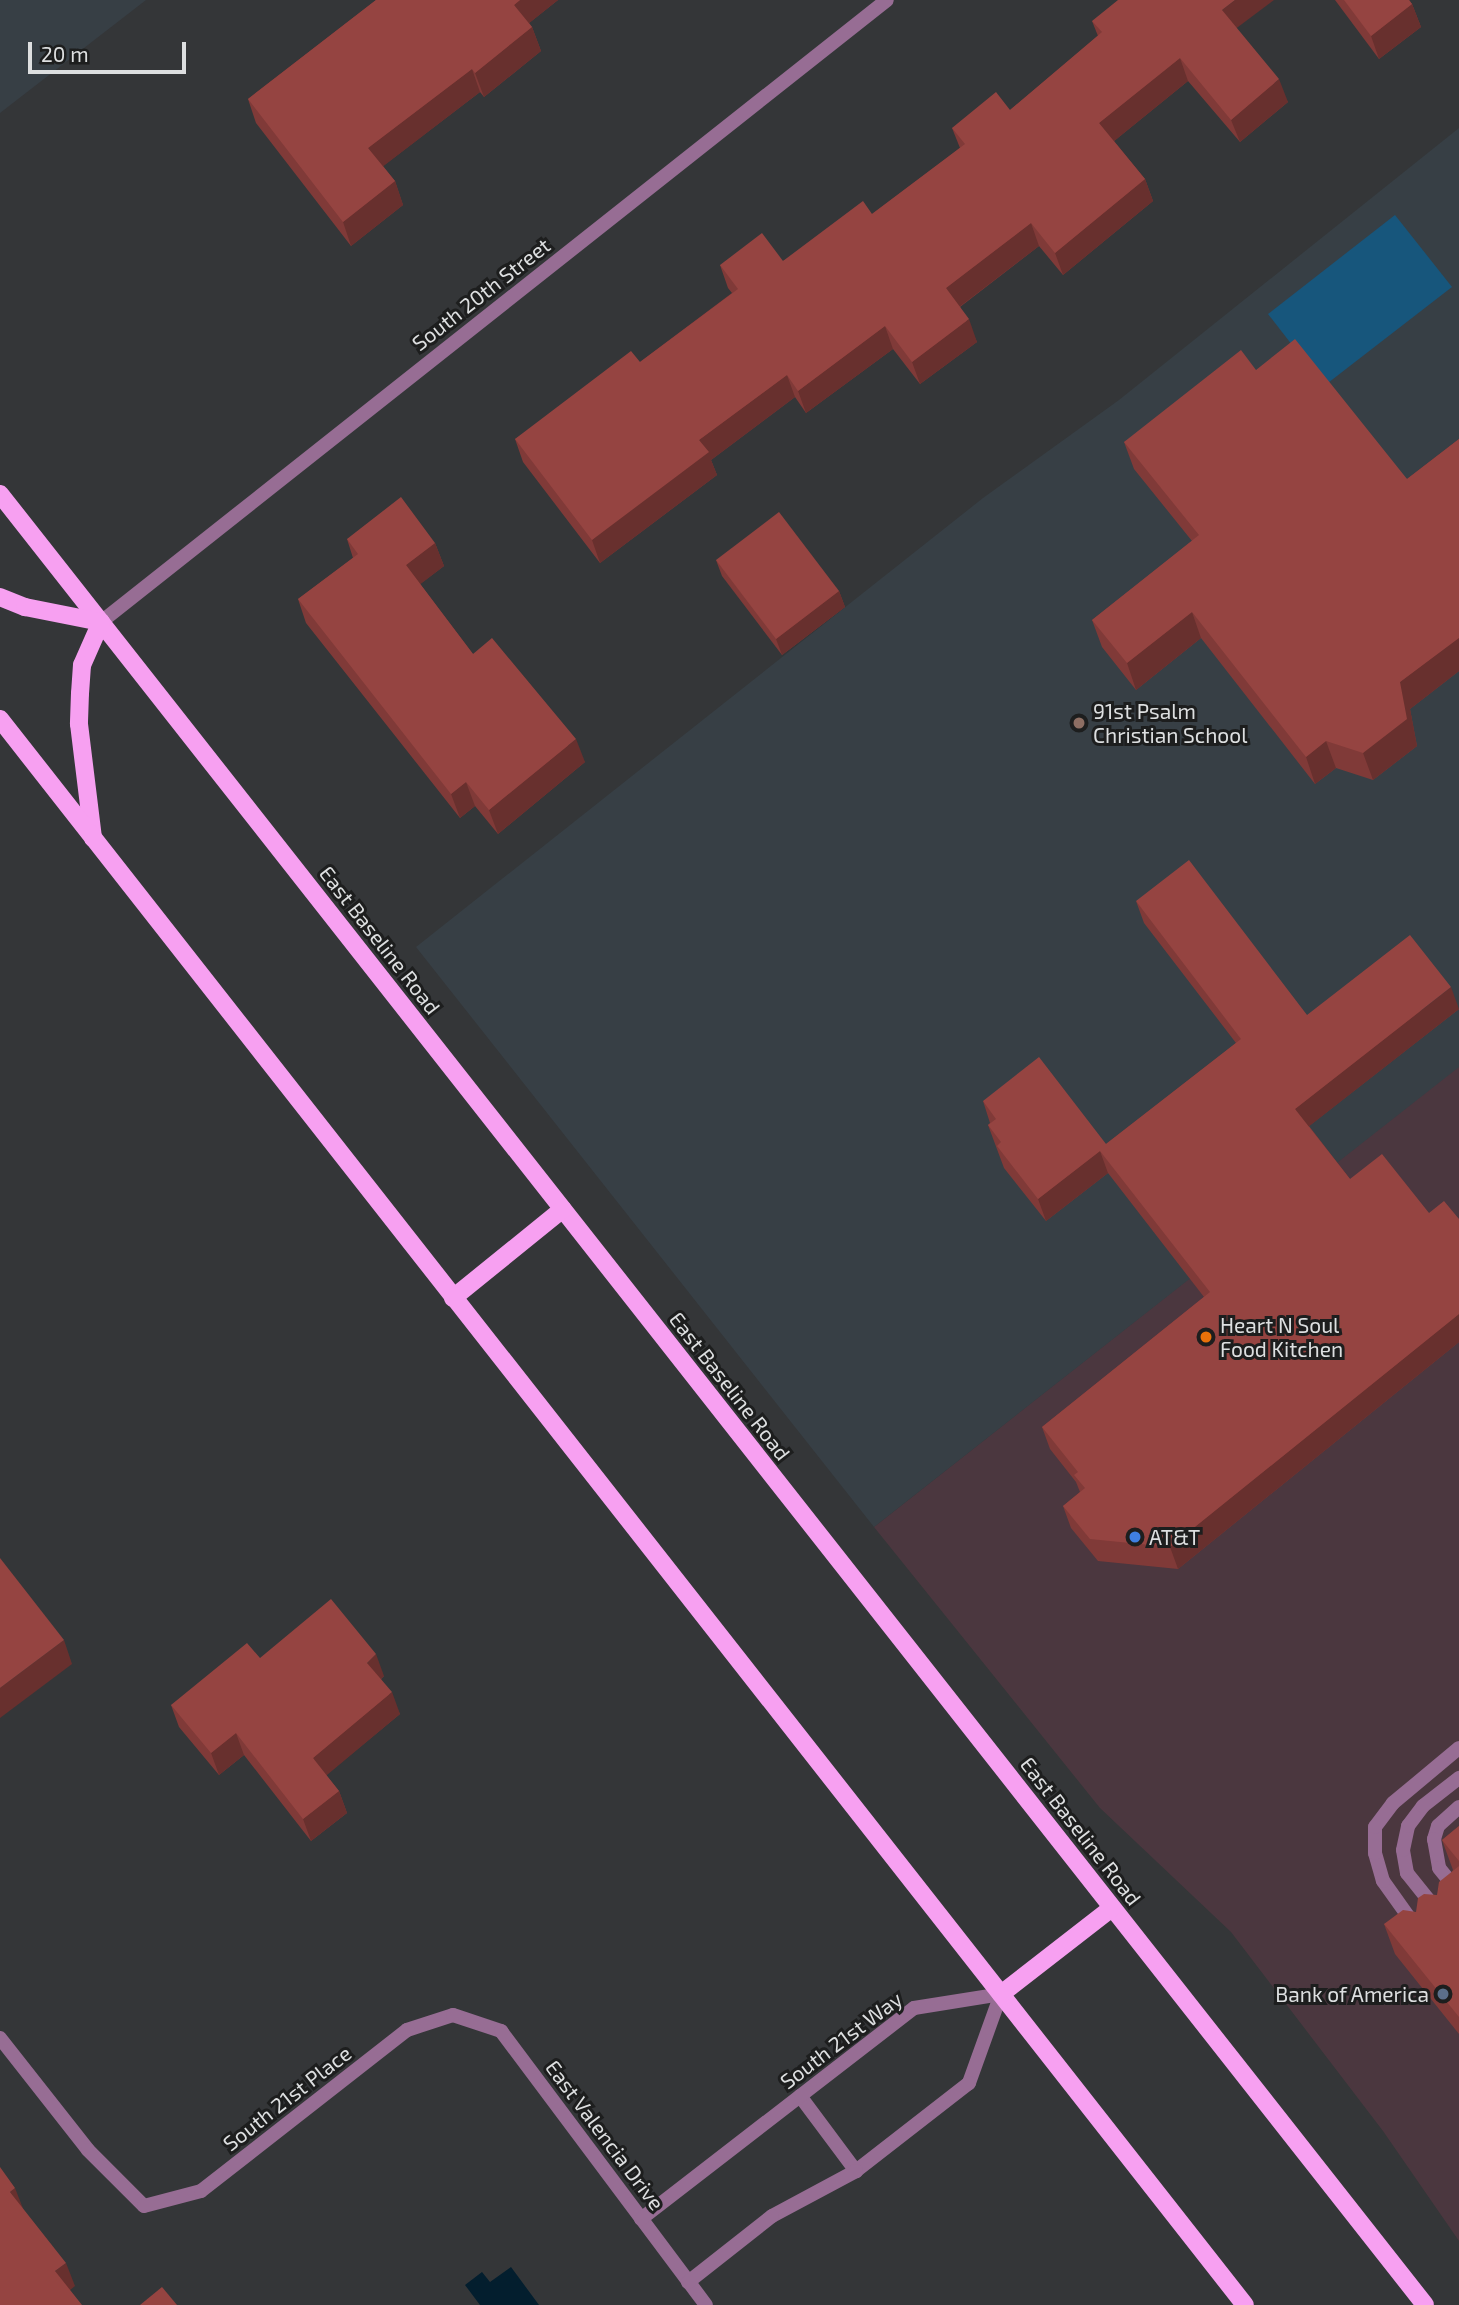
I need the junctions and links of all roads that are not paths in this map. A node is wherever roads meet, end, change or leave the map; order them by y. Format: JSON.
{"nodes":[{"id":1,"x":887,"y":0,"type":"edge"},
{"id":2,"x":0,"y":494,"type":"edge"},
{"id":3,"x":0,"y":597,"type":"edge"},
{"id":4,"x":101,"y":622,"type":"junction"},
{"id":5,"x":0,"y":719,"type":"edge"},
{"id":6,"x":93,"y":838,"type":"junction"},
{"id":7,"x":563,"y":1209,"type":"junction"},
{"id":8,"x":453,"y":1298,"type":"junction"},
{"id":9,"x":1459,"y":1748,"type":"edge"},
{"id":10,"x":1459,"y":1778,"type":"edge"},
{"id":11,"x":1459,"y":1807,"type":"edge"},
{"id":12,"x":1459,"y":1894,"type":"edge"},
{"id":13,"x":1112,"y":1908,"type":"junction"},
{"id":14,"x":1442,"y":1917,"type":"edge"},
{"id":15,"x":1421,"y":1934,"type":"edge"},
{"id":16,"x":1001,"y":1994,"type":"junction"},
{"id":17,"x":453,"y":2015,"type":"joint"},
{"id":18,"x":0,"y":2038,"type":"edge"},
{"id":19,"x":800,"y":2096,"type":"junction"},
{"id":20,"x":856,"y":2171,"type":"junction"},
{"id":21,"x":641,"y":2219,"type":"junction"},
{"id":22,"x":688,"y":2283,"type":"junction"},
{"id":23,"x":706,"y":2305,"type":"edge"},
{"id":24,"x":1245,"y":2305,"type":"edge"},
{"id":25,"x":1425,"y":2305,"type":"edge"}],
"edges":[{"from":1,"to":4,"type":"street","name":"South 20th Street"},
{"from":2,"to":4,"type":"main road","name":"East Baseline Road"},
{"from":3,"to":4,"type":"main road"},
{"from":4,"to":6,"type":"main road"},
{"from":4,"to":7,"type":"main road","name":"East Baseline Road"},
{"from":5,"to":6,"type":"main road"},
{"from":6,"to":8,"type":"main road"},
{"from":7,"to":8,"type":"main road"},
{"from":7,"to":13,"type":"main road","name":"East Baseline Road"},
{"from":8,"to":16,"type":"main road"},
{"from":9,"to":15,"type":"street"},
{"from":10,"to":14,"type":"street"},
{"from":11,"to":12,"type":"street"},
{"from":13,"to":16,"type":"main road"},
{"from":13,"to":25,"type":"main road","name":"East Baseline Road"},
{"from":16,"to":19,"type":"street","name":"South 21st Way"},
{"from":16,"to":20,"type":"street"},
{"from":16,"to":24,"type":"main road"},
{"from":17,"to":18,"type":"street","name":"South 21st Place"},
{"from":17,"to":21,"type":"street","name":"East Valencia Drive"},
{"from":19,"to":20,"type":"street"},
{"from":19,"to":21,"type":"street","name":"South 21st Way"},
{"from":20,"to":22,"type":"street"},
{"from":21,"to":22,"type":"street","name":"East Valencia Drive"},
{"from":22,"to":23,"type":"street","name":"East Valencia Drive"}]}
